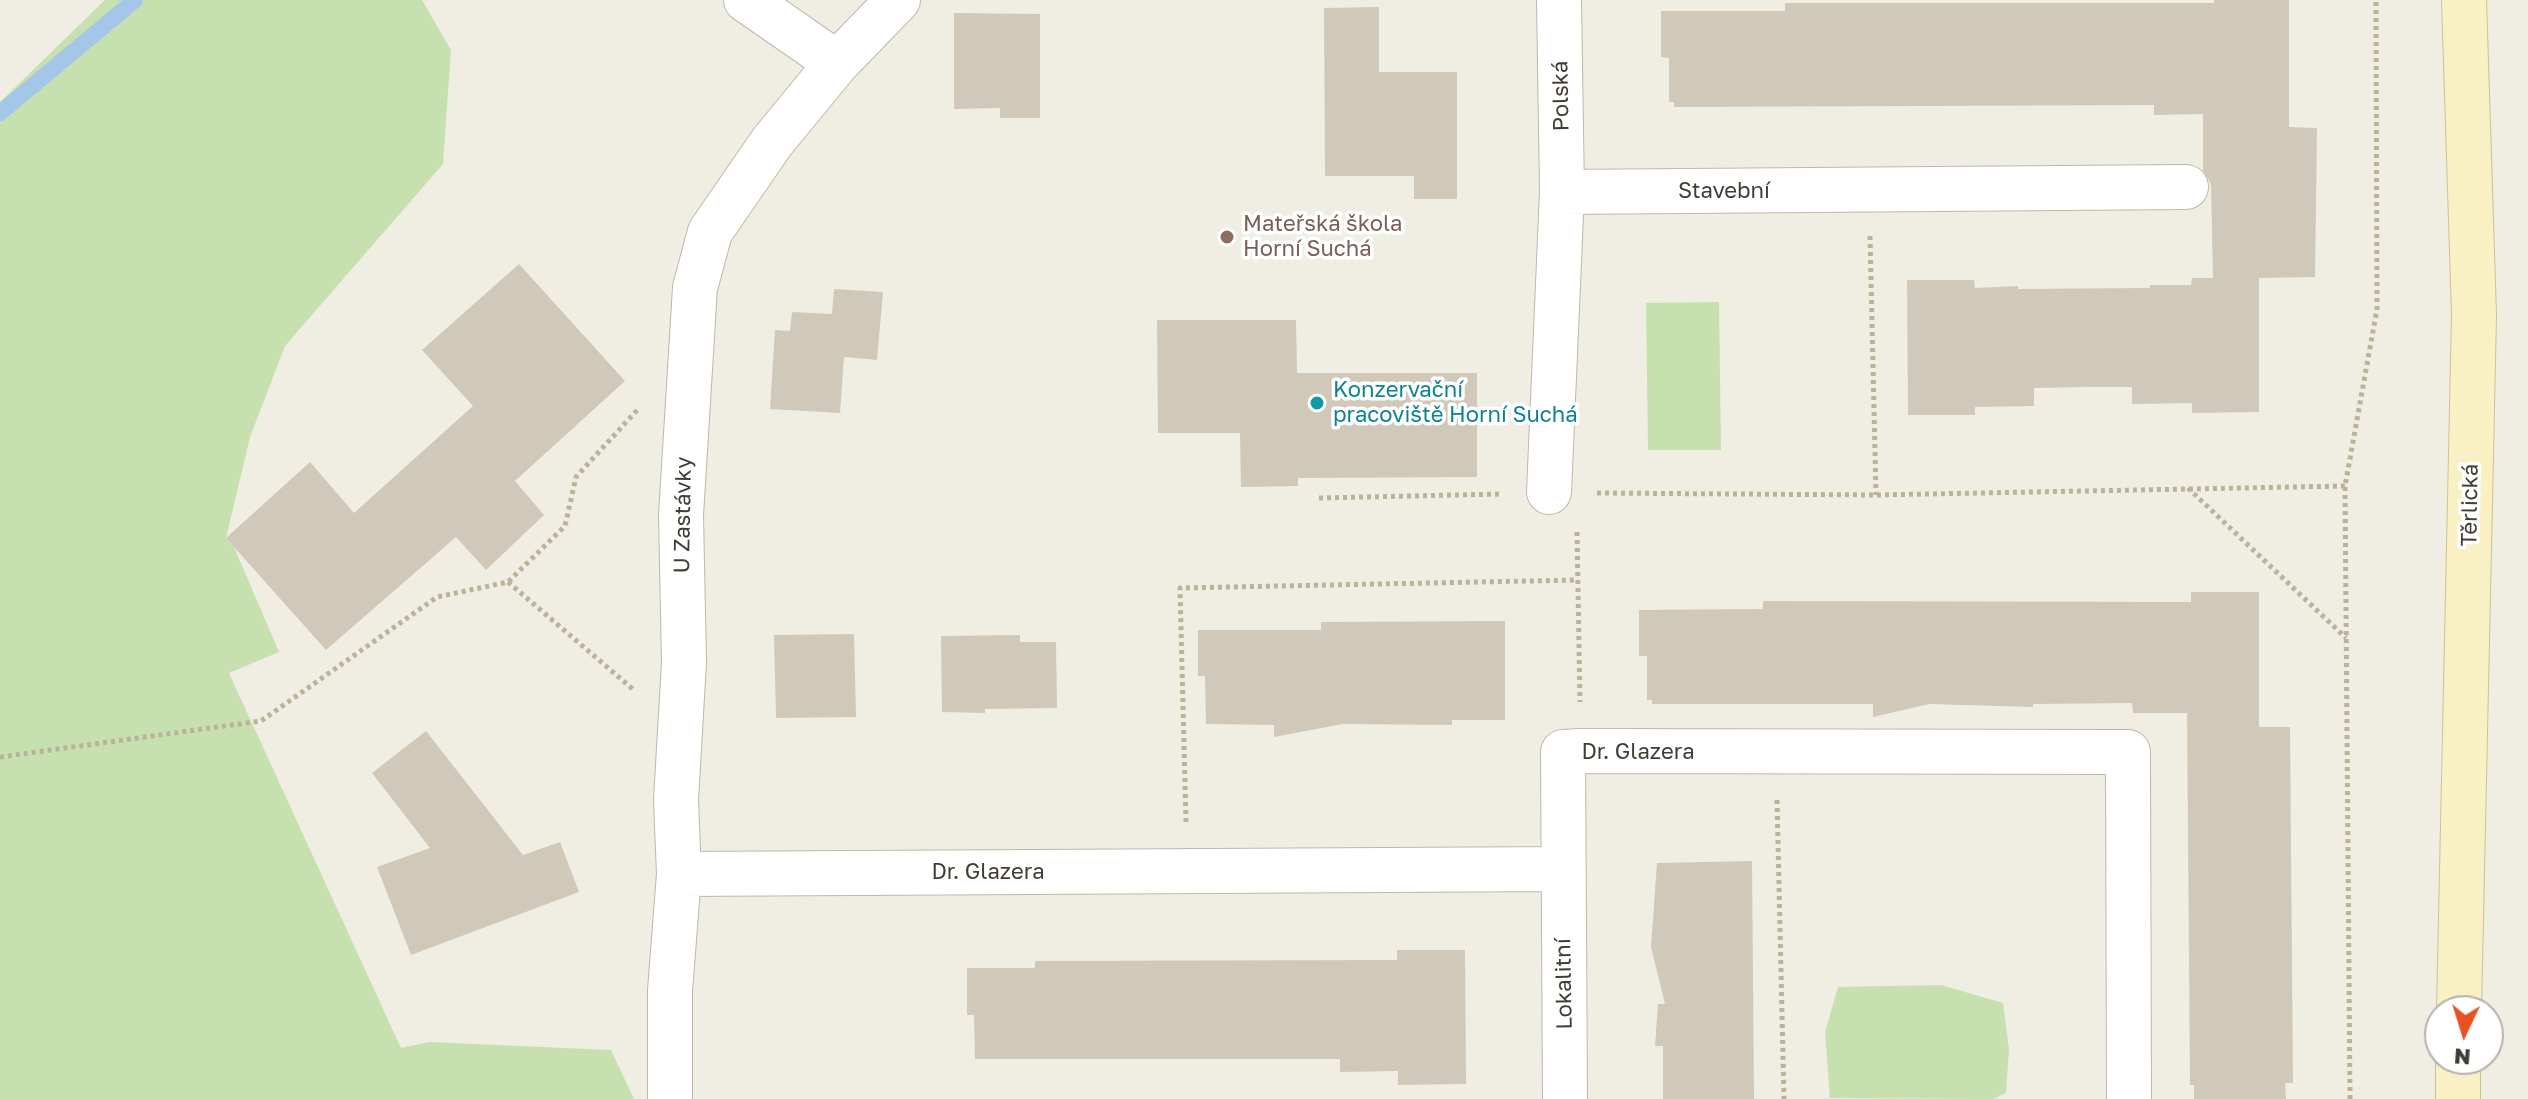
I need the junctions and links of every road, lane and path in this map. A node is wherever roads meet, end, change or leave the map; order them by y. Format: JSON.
{"nodes":[{"id":1,"x":746,"y":0,"type":"edge"},
{"id":2,"x":898,"y":0,"type":"edge"},
{"id":3,"x":1559,"y":0,"type":"edge"},
{"id":4,"x":2376,"y":0,"type":"edge"},
{"id":5,"x":2464,"y":0,"type":"edge"},
{"id":6,"x":837,"y":63,"type":"junction"},
{"id":7,"x":2186,"y":187,"type":"dead end"},
{"id":8,"x":1869,"y":189,"type":"junction"},
{"id":9,"x":1562,"y":192,"type":"junction"},
{"id":10,"x":690,"y":352,"type":"junction"},
{"id":11,"x":2345,"y":486,"type":"junction"},
{"id":12,"x":2188,"y":488,"type":"junction"},
{"id":13,"x":1563,"y":493,"type":"junction"},
{"id":14,"x":1876,"y":495,"type":"junction"},
{"id":15,"x":1319,"y":498,"type":"dead end"},
{"id":16,"x":1578,"y":580,"type":"junction"},
{"id":17,"x":508,"y":582,"type":"junction"},
{"id":18,"x":2347,"y":639,"type":"junction"},
{"id":19,"x":680,"y":730,"type":"junction"},
{"id":20,"x":1581,"y":751,"type":"junction"},
{"id":21,"x":1776,"y":752,"type":"junction"},
{"id":22,"x":0,"y":757,"type":"edge"},
{"id":23,"x":1562,"y":869,"type":"junction"},
{"id":24,"x":1187,"y":871,"type":"junction"},
{"id":25,"x":679,"y":874,"type":"junction"},
{"id":26,"x":2459,"y":995,"type":"edge"},
{"id":27,"x":2458,"y":1075,"type":"edge"},
{"id":28,"x":670,"y":1099,"type":"edge"},
{"id":29,"x":1565,"y":1099,"type":"edge"},
{"id":30,"x":1784,"y":1099,"type":"edge"},
{"id":31,"x":2129,"y":1099,"type":"edge"},
{"id":32,"x":2350,"y":1099,"type":"edge"},
{"id":33,"x":2458,"y":1099,"type":"edge"}],
"edges":[{"from":1,"to":6,"type":"street"},
{"from":2,"to":6,"type":"street","name":"U Zastávky"},
{"from":3,"to":9,"type":"street","name":"Polská"},
{"from":4,"to":11,"type":"path"},
{"from":5,"to":26,"type":"main road","name":"Těrlická"},
{"from":6,"to":10,"type":"street","name":"U Zastávky"},
{"from":7,"to":8,"type":"street","name":"Stavební"},
{"from":8,"to":9,"type":"street","name":"Stavební"},
{"from":8,"to":14,"type":"path"},
{"from":9,"to":13,"type":"street"},
{"from":10,"to":17,"type":"path"},
{"from":10,"to":19,"type":"street","name":"U Zastávky"},
{"from":11,"to":12,"type":"path"},
{"from":11,"to":18,"type":"path"},
{"from":12,"to":14,"type":"path"},
{"from":12,"to":18,"type":"path"},
{"from":13,"to":14,"type":"path"},
{"from":13,"to":15,"type":"path"},
{"from":13,"to":16,"type":"path"},
{"from":16,"to":20,"type":"path"},
{"from":16,"to":24,"type":"path"},
{"from":17,"to":19,"type":"path"},
{"from":17,"to":22,"type":"path"},
{"from":18,"to":32,"type":"path"},
{"from":19,"to":25,"type":"street","name":"U Zastávky"},
{"from":20,"to":21,"type":"street","name":"Dr. Glazera"},
{"from":20,"to":23,"type":"street","name":"Dr. Glazera"},
{"from":21,"to":30,"type":"path"},
{"from":21,"to":31,"type":"street","name":"Dr. Glazera"},
{"from":23,"to":24,"type":"street","name":"Dr. Glazera"},
{"from":23,"to":29,"type":"street","name":"Lokalitní"},
{"from":24,"to":25,"type":"street","name":"Dr. Glazera"},
{"from":25,"to":28,"type":"street","name":"U Zastávky"},
{"from":27,"to":33,"type":"main road"}]}
